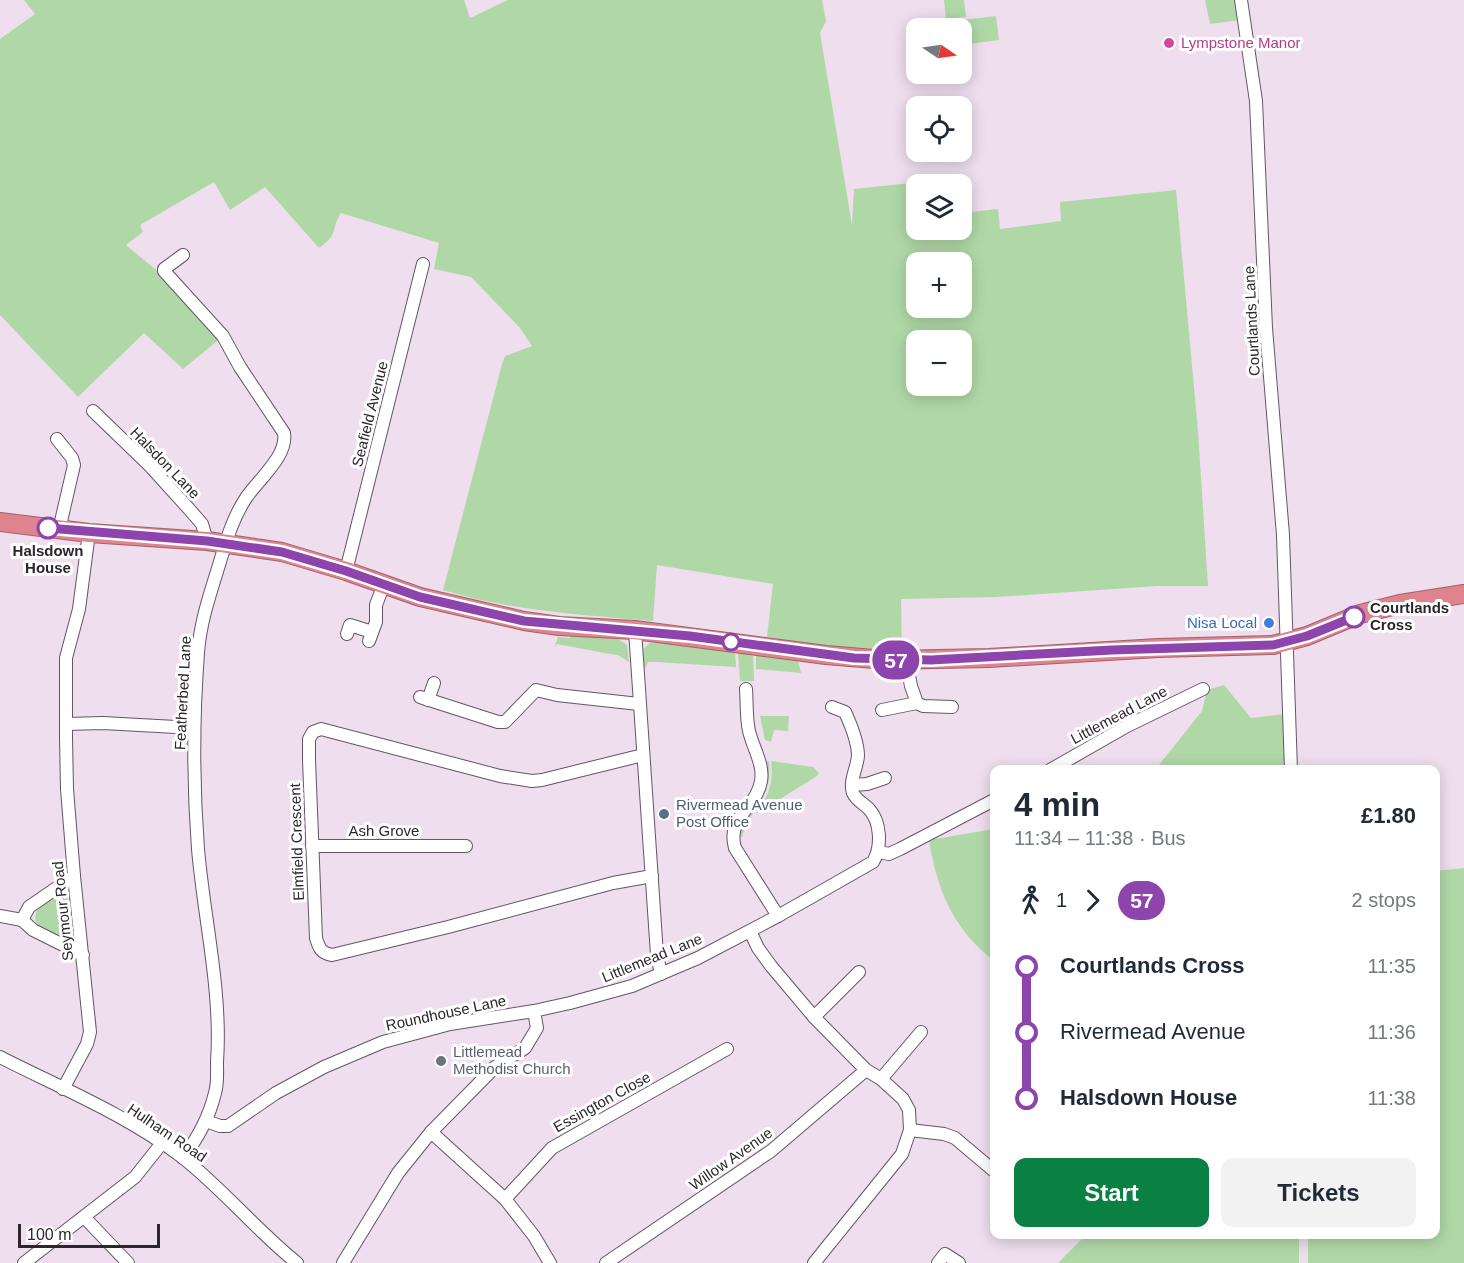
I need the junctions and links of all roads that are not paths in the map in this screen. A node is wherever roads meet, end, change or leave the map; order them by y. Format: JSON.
{"nodes":[{"id":1,"x":1241,"y":0,"type":"edge"},
{"id":2,"x":183,"y":255,"type":"dead end"},
{"id":3,"x":423,"y":264,"type":"dead end"},
{"id":4,"x":93,"y":411,"type":"dead end"},
{"id":5,"x":57,"y":439,"type":"dead end"},
{"id":6,"x":0,"y":522,"type":"edge"},
{"id":7,"x":59,"y":530,"type":"junction"},
{"id":8,"x":89,"y":533,"type":"junction"},
{"id":9,"x":207,"y":541,"type":"junction"},
{"id":10,"x":225,"y":543,"type":"junction"},
{"id":11,"x":346,"y":571,"type":"junction"},
{"id":12,"x":384,"y":584,"type":"junction"},
{"id":13,"x":1464,"y":594,"type":"edge"},
{"id":14,"x":635,"y":630,"type":"junction"},
{"id":15,"x":347,"y":634,"type":"dead end"},
{"id":16,"x":1287,"y":641,"type":"junction"},
{"id":17,"x":906,"y":660,"type":"junction"},
{"id":18,"x":434,"y":684,"type":"dead end"},
{"id":19,"x":746,"y":689,"type":"dead end"},
{"id":20,"x":1203,"y":689,"type":"dead end"},
{"id":21,"x":917,"y":703,"type":"junction"},
{"id":22,"x":639,"y":704,"type":"junction"},
{"id":23,"x":832,"y":707,"type":"dead end"},
{"id":24,"x":952,"y":707,"type":"dead end"},
{"id":25,"x":882,"y":710,"type":"dead end"},
{"id":26,"x":66,"y":724,"type":"junction"},
{"id":27,"x":194,"y":728,"type":"junction"},
{"id":28,"x":644,"y":754,"type":"junction"},
{"id":29,"x":1059,"y":765,"type":"edge"},
{"id":30,"x":1291,"y":765,"type":"edge"},
{"id":31,"x":885,"y":778,"type":"dead end"},
{"id":32,"x":852,"y":785,"type":"junction"},
{"id":33,"x":990,"y":802,"type":"edge"},
{"id":34,"x":312,"y":846,"type":"junction"},
{"id":35,"x":879,"y":852,"type":"junction"},
{"id":36,"x":454,"y":860,"type":"dead end"},
{"id":37,"x":74,"y":876,"type":"junction"},
{"id":38,"x":651,"y":876,"type":"junction"},
{"id":39,"x":0,"y":916,"type":"edge"},
{"id":40,"x":778,"y":916,"type":"junction"},
{"id":41,"x":22,"y":920,"type":"junction"},
{"id":42,"x":750,"y":931,"type":"junction"},
{"id":43,"x":83,"y":955,"type":"junction"},
{"id":44,"x":859,"y":972,"type":"dead end"},
{"id":45,"x":660,"y":974,"type":"junction"},
{"id":46,"x":534,"y":1011,"type":"junction"},
{"id":47,"x":814,"y":1017,"type":"junction"},
{"id":48,"x":921,"y":1032,"type":"dead end"},
{"id":49,"x":727,"y":1049,"type":"dead end"},
{"id":50,"x":0,"y":1057,"type":"edge"},
{"id":51,"x":866,"y":1070,"type":"junction"},
{"id":52,"x":881,"y":1079,"type":"junction"},
{"id":53,"x":63,"y":1089,"type":"junction"},
{"id":54,"x":206,"y":1121,"type":"junction"},
{"id":55,"x":910,"y":1130,"type":"junction"},
{"id":56,"x":431,"y":1132,"type":"junction"},
{"id":57,"x":162,"y":1143,"type":"junction"},
{"id":58,"x":183,"y":1158,"type":"junction"},
{"id":59,"x":990,"y":1168,"type":"edge"},
{"id":60,"x":505,"y":1199,"type":"junction"},
{"id":61,"x":84,"y":1217,"type":"junction"},
{"id":62,"x":818,"y":1261,"type":"edge"},
{"id":63,"x":24,"y":1263,"type":"edge"},
{"id":64,"x":128,"y":1263,"type":"edge"},
{"id":65,"x":297,"y":1263,"type":"edge"},
{"id":66,"x":343,"y":1263,"type":"edge"},
{"id":67,"x":550,"y":1263,"type":"edge"},
{"id":68,"x":606,"y":1263,"type":"edge"},
{"id":69,"x":938,"y":1263,"type":"edge"},
{"id":70,"x":959,"y":1263,"type":"edge"}],
"edges":[{"from":1,"to":16,"type":"street","name":"Courtlands Lane"},
{"from":2,"to":10,"type":"street","name":"Featherbed Lane"},
{"from":3,"to":11,"type":"street","name":"Seafield Avenue"},
{"from":4,"to":9,"type":"street","name":"Halsdon Lane"},
{"from":5,"to":7,"type":"street"},
{"from":6,"to":7,"type":"highway"},
{"from":7,"to":8,"type":"highway"},
{"from":8,"to":9,"type":"highway"},
{"from":8,"to":26,"type":"street","name":"Seymour Road"},
{"from":9,"to":10,"type":"highway"},
{"from":10,"to":11,"type":"highway"},
{"from":10,"to":27,"type":"street","name":"Featherbed Lane"},
{"from":11,"to":12,"type":"highway"},
{"from":12,"to":14,"type":"highway"},
{"from":12,"to":15,"type":"street"},
{"from":13,"to":16,"type":"highway"},
{"from":14,"to":17,"type":"highway"},
{"from":14,"to":22,"type":"street"},
{"from":16,"to":17,"type":"highway"},
{"from":16,"to":30,"type":"street","name":"Courtlands Lane"},
{"from":17,"to":21,"type":"street"},
{"from":18,"to":22,"type":"street"},
{"from":19,"to":40,"type":"street"},
{"from":20,"to":29,"type":"street","name":"Littlemead Lane"},
{"from":21,"to":24,"type":"street"},
{"from":21,"to":25,"type":"street"},
{"from":22,"to":28,"type":"street"},
{"from":23,"to":32,"type":"street"},
{"from":26,"to":27,"type":"street"},
{"from":26,"to":37,"type":"street","name":"Seymour Road"},
{"from":27,"to":54,"type":"street","name":"Featherbed Lane"},
{"from":28,"to":34,"type":"street","name":"Elmfield Crescent"},
{"from":28,"to":38,"type":"street"},
{"from":31,"to":32,"type":"street"},
{"from":32,"to":35,"type":"street"},
{"from":33,"to":35,"type":"street","name":"Littlemead Lane"},
{"from":34,"to":36,"type":"street","name":"Ash Grove"},
{"from":34,"to":38,"type":"street","name":"Elmfield Crescent"},
{"from":35,"to":40,"type":"street","name":"Littlemead Lane"},
{"from":37,"to":41,"type":"street"},
{"from":37,"to":43,"type":"street","name":"Seymour Road"},
{"from":38,"to":45,"type":"street"},
{"from":39,"to":41,"type":"street"},
{"from":40,"to":42,"type":"street","name":"Littlemead Lane"},
{"from":41,"to":43,"type":"street"},
{"from":42,"to":45,"type":"street","name":"Littlemead Lane"},
{"from":42,"to":47,"type":"street"},
{"from":43,"to":53,"type":"street","name":"Seymour Road"},
{"from":44,"to":47,"type":"street"},
{"from":45,"to":46,"type":"street","name":"Littlemead Lane"},
{"from":46,"to":54,"type":"street","name":"Roundhouse Lane"},
{"from":46,"to":56,"type":"street"},
{"from":47,"to":51,"type":"street"},
{"from":48,"to":52,"type":"street"},
{"from":49,"to":60,"type":"street","name":"Essington Close"},
{"from":50,"to":53,"type":"street","name":"Hulham Road"},
{"from":51,"to":52,"type":"street"},
{"from":51,"to":68,"type":"street","name":"Willow Avenue"},
{"from":52,"to":55,"type":"street"},
{"from":53,"to":57,"type":"street","name":"Hulham Road"},
{"from":54,"to":58,"type":"street","name":"Featherbed Lane"},
{"from":55,"to":59,"type":"street"},
{"from":55,"to":62,"type":"street"},
{"from":56,"to":60,"type":"street"},
{"from":56,"to":66,"type":"street"},
{"from":57,"to":58,"type":"street","name":"Hulham Road"},
{"from":57,"to":61,"type":"street"},
{"from":58,"to":65,"type":"street","name":"Hulham Road"},
{"from":60,"to":67,"type":"street"},
{"from":61,"to":63,"type":"street"},
{"from":61,"to":64,"type":"street"},
{"from":69,"to":70,"type":"street"}]}
